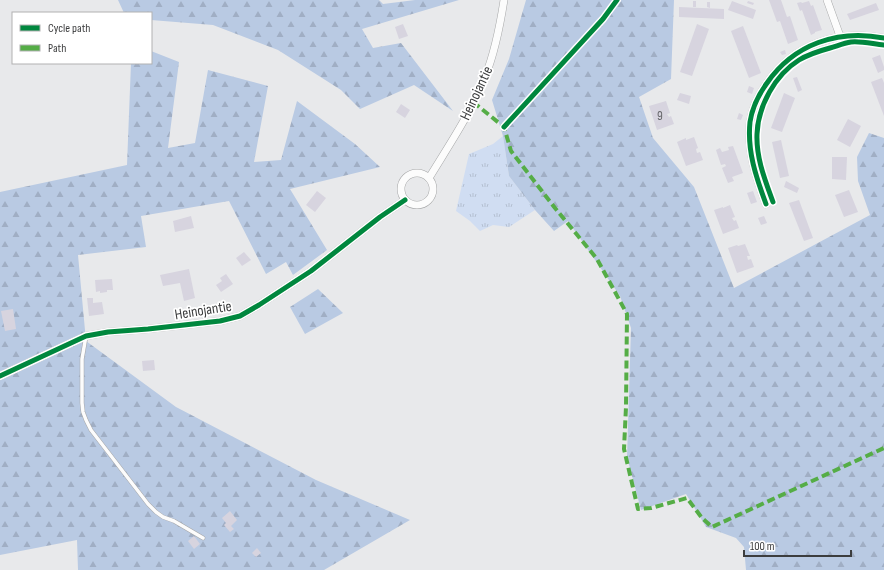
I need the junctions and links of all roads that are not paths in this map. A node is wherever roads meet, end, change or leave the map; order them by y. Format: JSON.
{"nodes":[{"id":1,"x":504,"y":0,"type":"edge"},
{"id":2,"x":827,"y":0,"type":"edge"},
{"id":3,"x":840,"y":36,"type":"junction"},
{"id":4,"x":884,"y":38,"type":"edge"},
{"id":5,"x":429,"y":178,"type":"junction"},
{"id":6,"x":405,"y":200,"type":"junction"},
{"id":7,"x":766,"y":204,"type":"dead end"},
{"id":8,"x":86,"y":336,"type":"junction"},
{"id":9,"x":0,"y":376,"type":"edge"},
{"id":10,"x":202,"y":538,"type":"dead end"}],
"edges":[{"from":1,"to":5,"type":"street","name":"Heinojantie"},
{"from":2,"to":3,"type":"street"},
{"from":3,"to":4,"type":"street"},
{"from":3,"to":7,"type":"street"},
{"from":5,"to":6,"type":"street"},
{"from":5,"to":6,"type":"street"},
{"from":6,"to":8,"type":"street","name":"Heinojantie"},
{"from":8,"to":9,"type":"street","name":"Heinojantie"},
{"from":8,"to":10,"type":"lane"}]}
